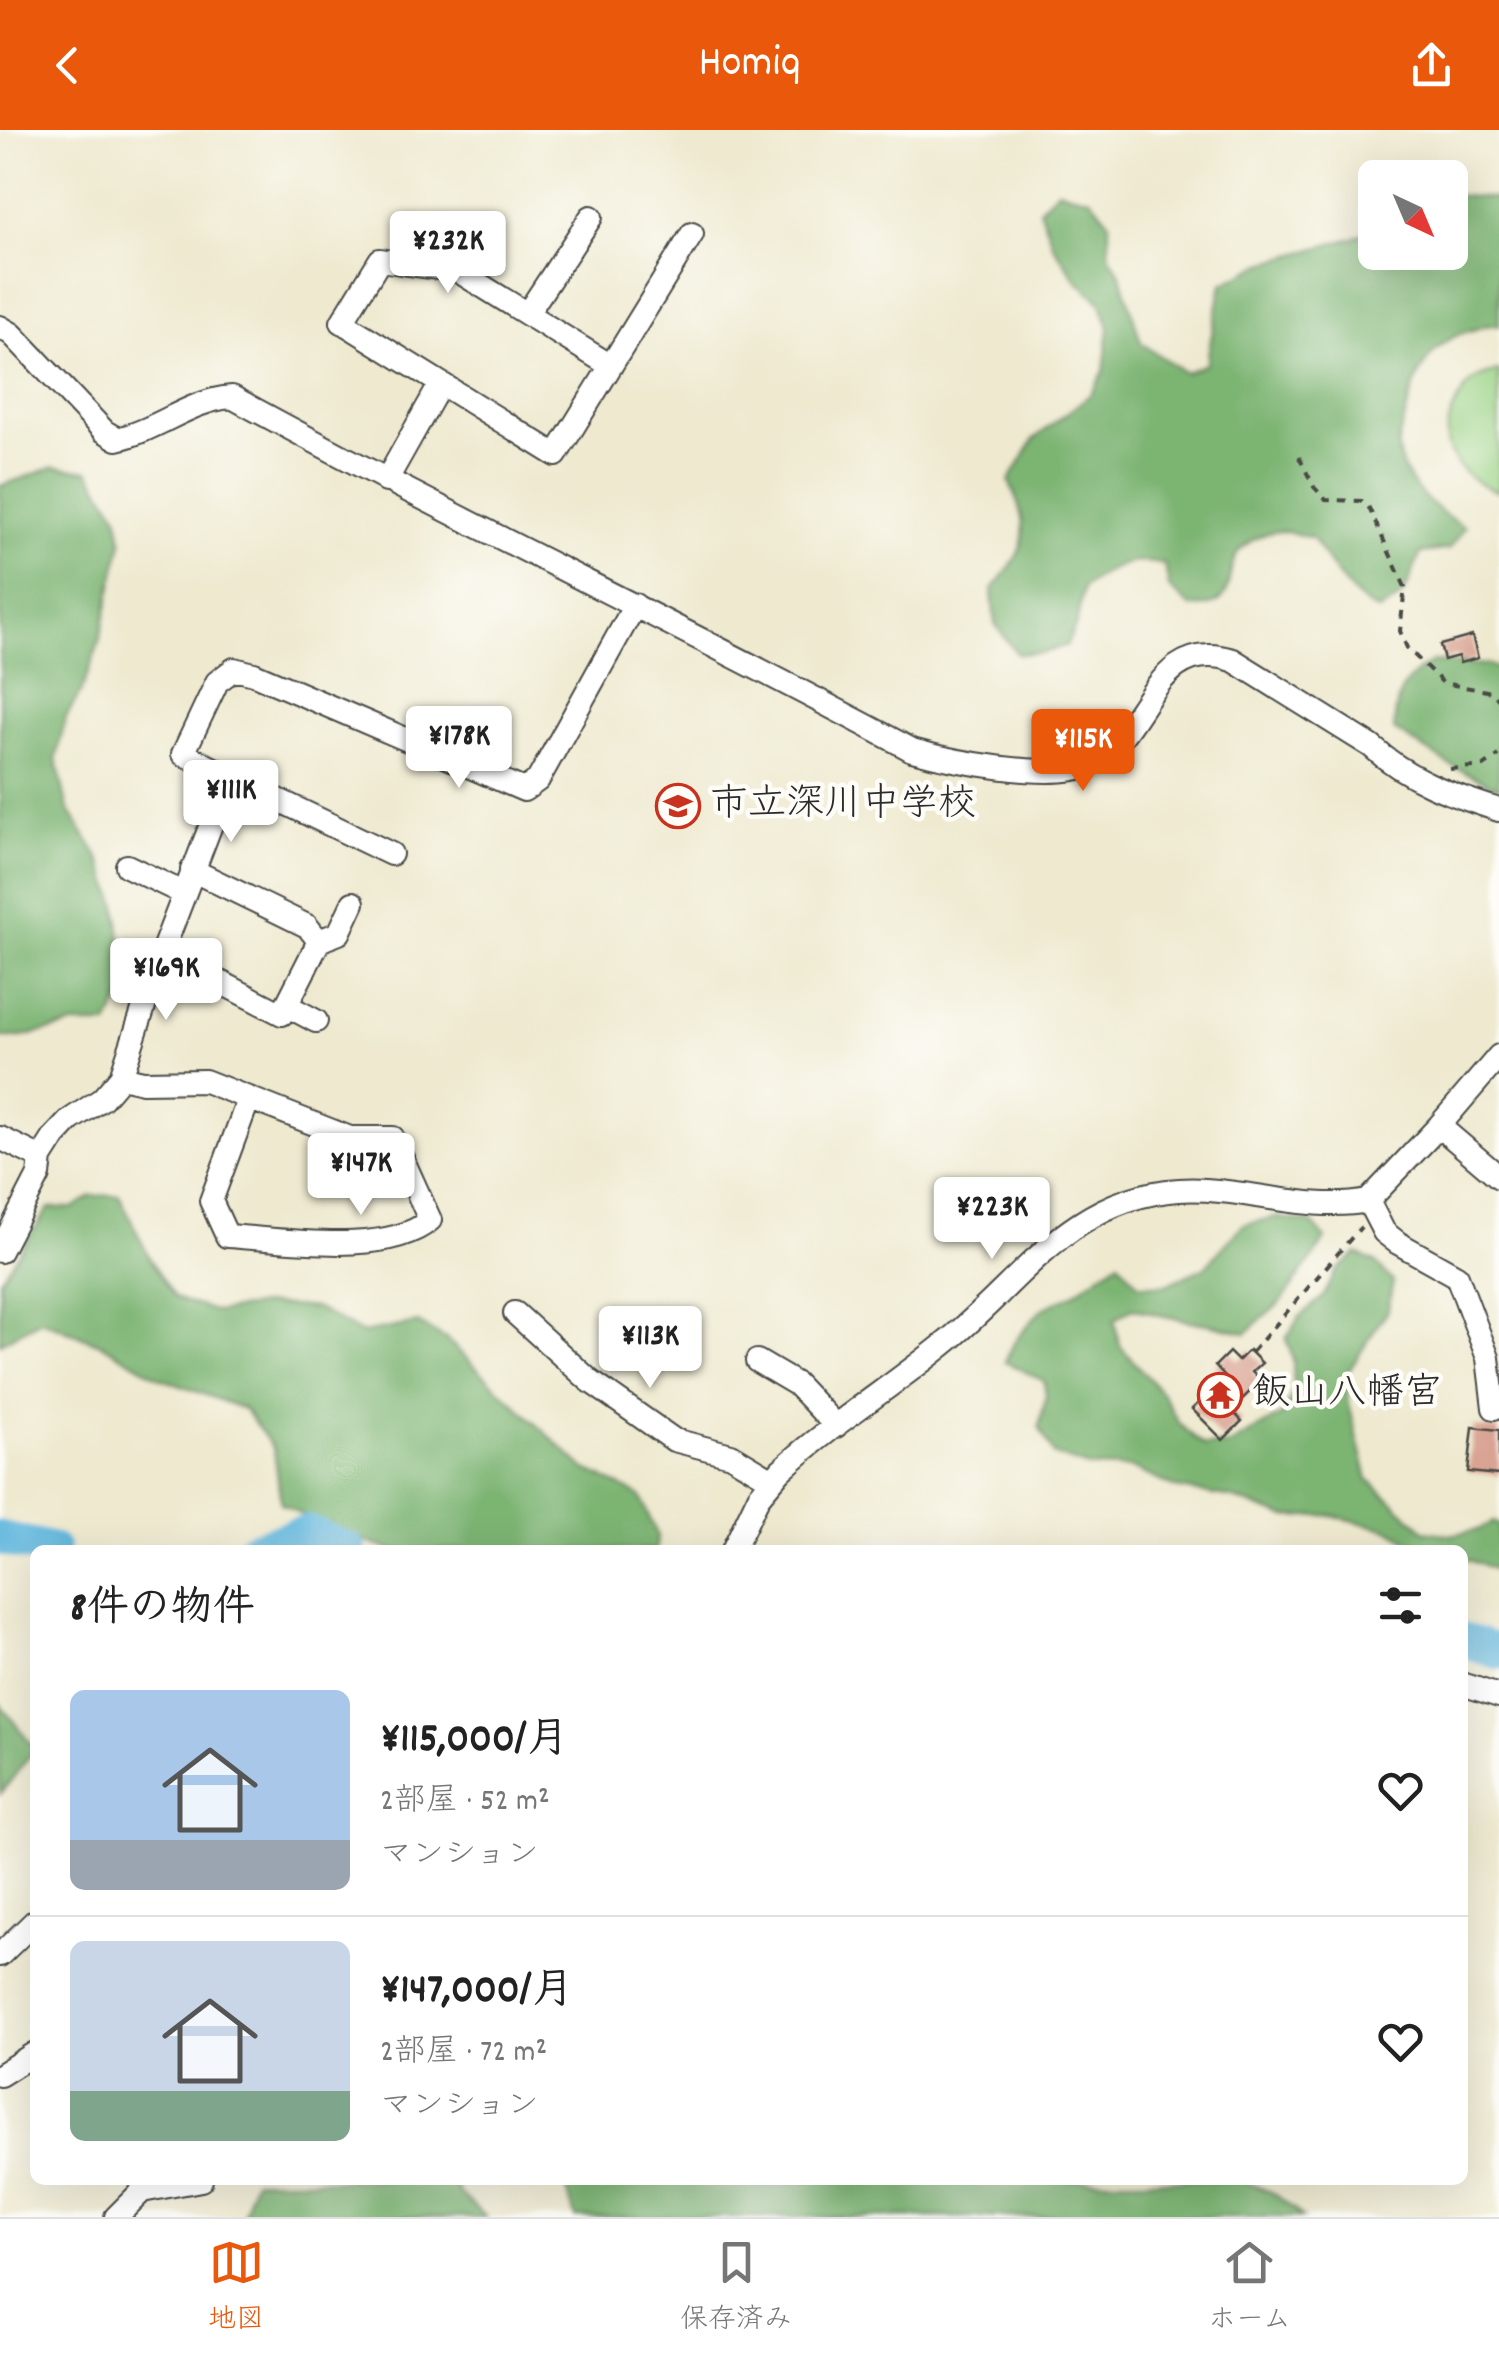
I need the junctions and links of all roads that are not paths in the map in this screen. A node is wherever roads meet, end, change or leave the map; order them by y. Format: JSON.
{"nodes":[{"id":1,"x":592,"y":217,"type":"dead end"},
{"id":2,"x":692,"y":234,"type":"dead end"},
{"id":3,"x":527,"y":314,"type":"junction"},
{"id":4,"x":0,"y":327,"type":"edge"},
{"id":5,"x":611,"y":366,"type":"junction"},
{"id":6,"x":440,"y":385,"type":"junction"},
{"id":7,"x":386,"y":481,"type":"junction"},
{"id":8,"x":635,"y":604,"type":"junction"},
{"id":9,"x":229,"y":778,"type":"junction"},
{"id":10,"x":1499,"y":810,"type":"edge"},
{"id":11,"x":391,"y":854,"type":"dead end"},
{"id":12,"x":127,"y":866,"type":"dead end"},
{"id":13,"x":192,"y":870,"type":"junction"},
{"id":14,"x":183,"y":893,"type":"junction"},
{"id":15,"x":353,"y":903,"type":"dead end"},
{"id":16,"x":319,"y":941,"type":"junction"},
{"id":17,"x":162,"y":952,"type":"junction"},
{"id":18,"x":286,"y":1005,"type":"junction"},
{"id":19,"x":316,"y":1021,"type":"dead end"},
{"id":20,"x":1499,"y":1056,"type":"edge"},
{"id":21,"x":121,"y":1077,"type":"junction"},
{"id":22,"x":249,"y":1098,"type":"junction"},
{"id":23,"x":1439,"y":1126,"type":"junction"},
{"id":24,"x":0,"y":1138,"type":"edge"},
{"id":25,"x":42,"y":1158,"type":"junction"},
{"id":26,"x":1499,"y":1177,"type":"edge"},
{"id":27,"x":1371,"y":1207,"type":"junction"},
{"id":28,"x":0,"y":1251,"type":"edge"},
{"id":29,"x":516,"y":1313,"type":"dead end"},
{"id":30,"x":757,"y":1361,"type":"dead end"},
{"id":31,"x":1494,"y":1408,"type":"dead end"},
{"id":32,"x":836,"y":1426,"type":"junction"},
{"id":33,"x":772,"y":1480,"type":"junction"},
{"id":34,"x":734,"y":1545,"type":"edge"},
{"id":35,"x":1468,"y":1686,"type":"edge"},
{"id":36,"x":1499,"y":1696,"type":"edge"},
{"id":37,"x":30,"y":1926,"type":"edge"},
{"id":38,"x":0,"y":1955,"type":"edge"},
{"id":39,"x":30,"y":2056,"type":"edge"},
{"id":40,"x":0,"y":2075,"type":"edge"},
{"id":41,"x":174,"y":2185,"type":"edge"},
{"id":42,"x":116,"y":2217,"type":"edge"}],
"edges":[{"from":1,"to":3,"type":"street"},
{"from":2,"to":5,"type":"street"},
{"from":3,"to":5,"type":"street"},
{"from":3,"to":6,"type":"street"},
{"from":4,"to":7,"type":"street"},
{"from":5,"to":6,"type":"street"},
{"from":6,"to":7,"type":"street"},
{"from":7,"to":8,"type":"street"},
{"from":8,"to":9,"type":"street"},
{"from":8,"to":10,"type":"street"},
{"from":9,"to":11,"type":"street"},
{"from":9,"to":13,"type":"street"},
{"from":12,"to":14,"type":"street"},
{"from":13,"to":14,"type":"street"},
{"from":13,"to":16,"type":"street"},
{"from":14,"to":17,"type":"street"},
{"from":15,"to":16,"type":"street"},
{"from":16,"to":18,"type":"street"},
{"from":17,"to":18,"type":"street"},
{"from":17,"to":21,"type":"street"},
{"from":18,"to":19,"type":"street"},
{"from":20,"to":23,"type":"street"},
{"from":21,"to":22,"type":"street"},
{"from":21,"to":25,"type":"street"},
{"from":22,"to":22,"type":"street"},
{"from":23,"to":26,"type":"street"},
{"from":23,"to":27,"type":"street"},
{"from":24,"to":25,"type":"street"},
{"from":25,"to":28,"type":"street"},
{"from":27,"to":31,"type":"street"},
{"from":27,"to":32,"type":"street"},
{"from":29,"to":33,"type":"street"},
{"from":30,"to":32,"type":"street"},
{"from":32,"to":33,"type":"street"},
{"from":33,"to":34,"type":"street"},
{"from":35,"to":36,"type":"street"},
{"from":37,"to":38,"type":"street"},
{"from":39,"to":40,"type":"street"},
{"from":41,"to":42,"type":"street"}]}
